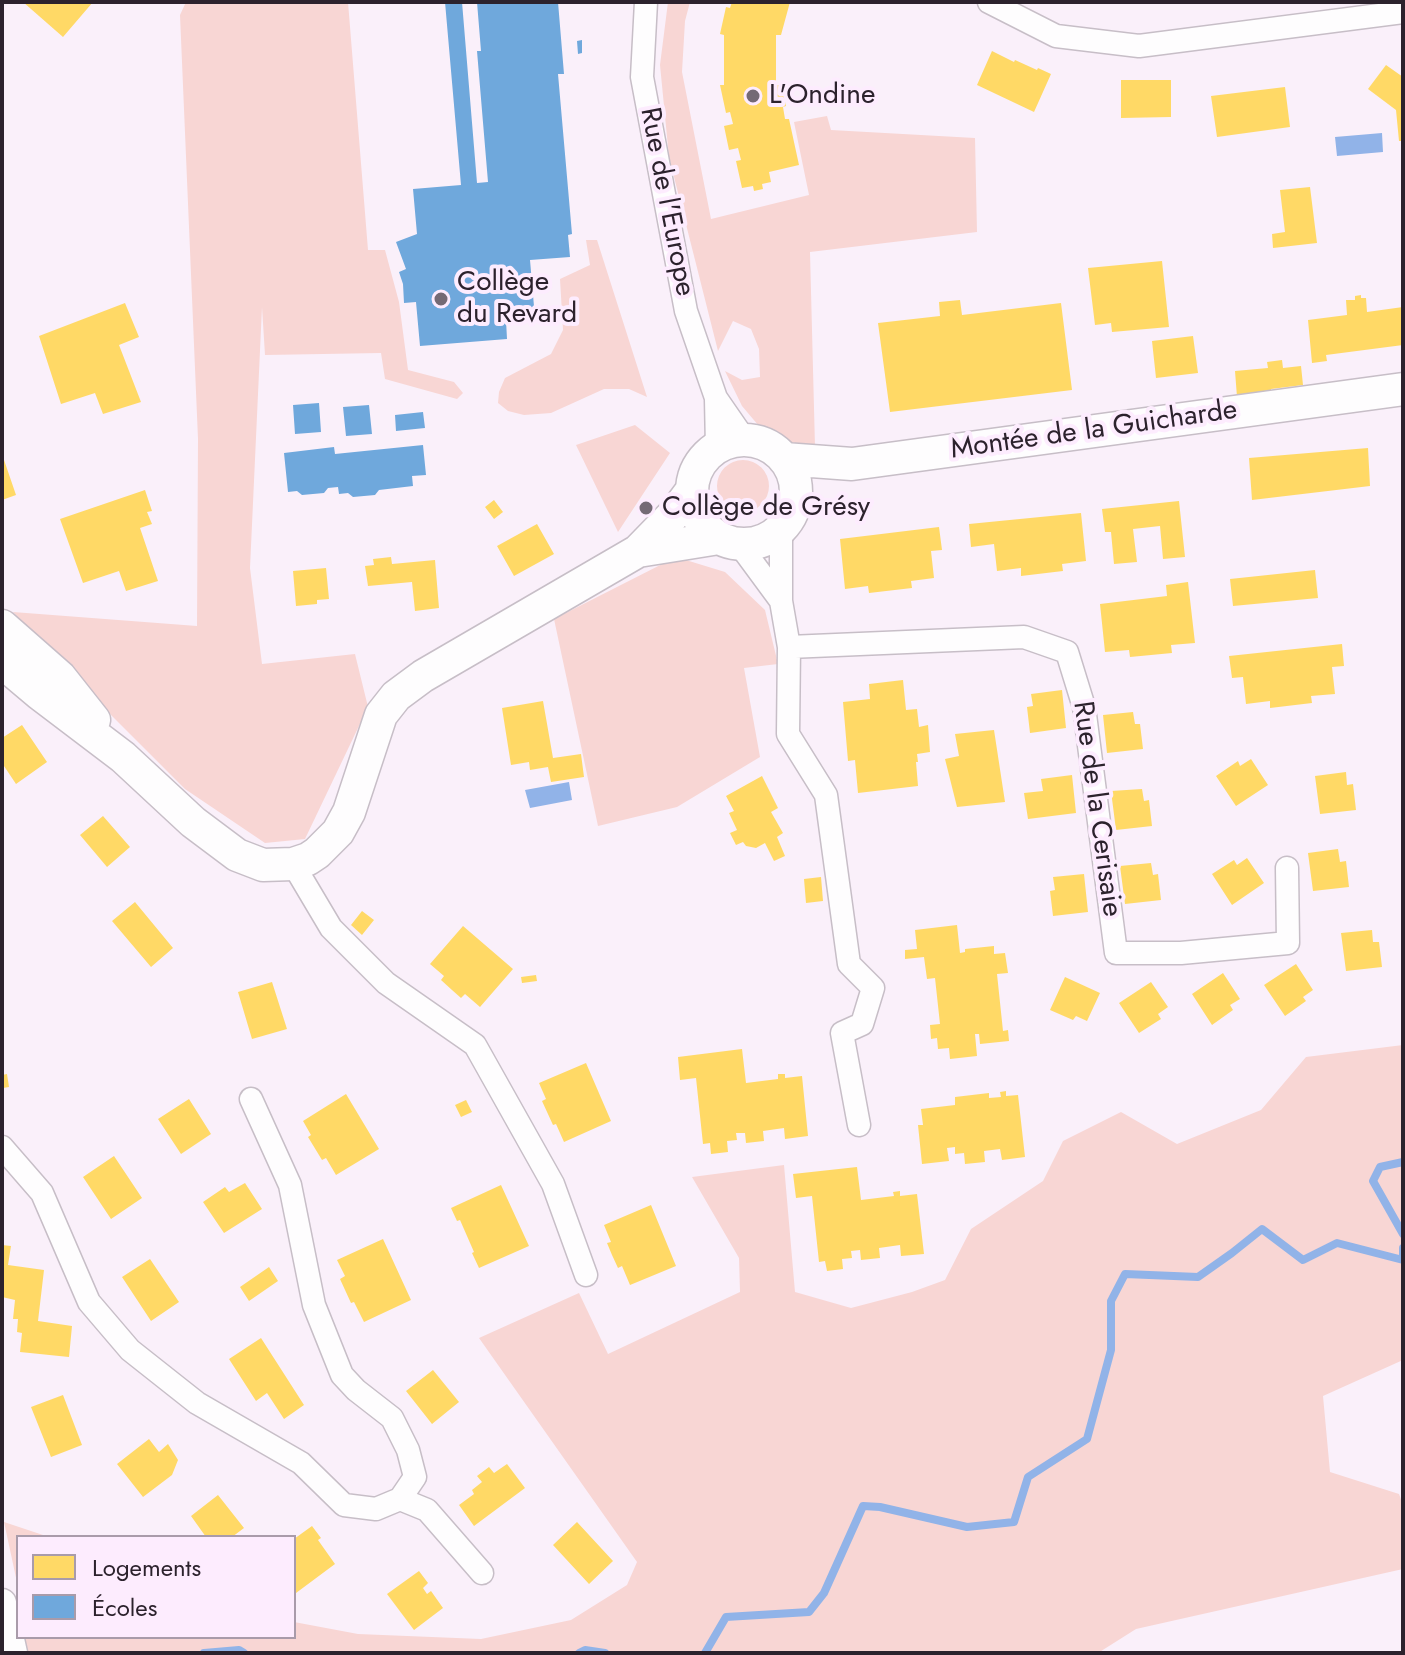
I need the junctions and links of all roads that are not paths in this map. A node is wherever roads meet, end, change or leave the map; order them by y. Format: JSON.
{"nodes":[{"id":1,"x":646,"y":2,"type":"edge"},
{"id":2,"x":989,"y":2,"type":"edge"},
{"id":3,"x":1403,"y":12,"type":"edge"},
{"id":4,"x":1403,"y":389,"type":"edge"},
{"id":5,"x":731,"y":444,"type":"junction"},
{"id":6,"x":784,"y":459,"type":"junction"},
{"id":7,"x":852,"y":464,"type":"junction"},
{"id":8,"x":692,"y":490,"type":"junction"},
{"id":9,"x":796,"y":496,"type":"junction"},
{"id":10,"x":781,"y":530,"type":"junction"},
{"id":11,"x":729,"y":541,"type":"junction"},
{"id":12,"x":638,"y":551,"type":"junction"},
{"id":13,"x":781,"y":601,"type":"junction"},
{"id":14,"x":2,"y":626,"type":"edge"},
{"id":15,"x":789,"y":647,"type":"junction"},
{"id":16,"x":2,"y":662,"type":"edge"},
{"id":17,"x":123,"y":757,"type":"junction"},
{"id":18,"x":293,"y":864,"type":"junction"},
{"id":19,"x":1287,"y":868,"type":"dead end"},
{"id":20,"x":251,"y":1099,"type":"dead end"},
{"id":21,"x":859,"y":1125,"type":"dead end"},
{"id":22,"x":2,"y":1147,"type":"edge"},
{"id":23,"x":586,"y":1275,"type":"dead end"},
{"id":24,"x":400,"y":1499,"type":"junction"},
{"id":25,"x":482,"y":1573,"type":"dead end"},
{"id":26,"x":2,"y":1603,"type":"edge"},
{"id":27,"x":13,"y":1653,"type":"edge"}],
"edges":[{"from":1,"to":5,"type":"street","name":"Rue de l'Europe"},
{"from":2,"to":3,"type":"street"},
{"from":4,"to":7,"type":"main road","name":"Montée de la Guicharde"},
{"from":5,"to":6,"type":"main road"},
{"from":5,"to":8,"type":"main road"},
{"from":6,"to":7,"type":"main road","name":"Montée de la Guicharde"},
{"from":6,"to":9,"type":"main road"},
{"from":7,"to":9,"type":"main road"},
{"from":8,"to":11,"type":"main road"},
{"from":8,"to":12,"type":"main road"},
{"from":9,"to":10,"type":"main road"},
{"from":10,"to":11,"type":"main road"},
{"from":10,"to":13,"type":"street"},
{"from":11,"to":12,"type":"main road"},
{"from":11,"to":13,"type":"street"},
{"from":12,"to":18,"type":"main road"},
{"from":13,"to":15,"type":"street"},
{"from":14,"to":17,"type":"main road"},
{"from":15,"to":19,"type":"street","name":"Rue de la Cerisaie"},
{"from":15,"to":21,"type":"street"},
{"from":16,"to":17,"type":"main road"},
{"from":17,"to":18,"type":"main road"},
{"from":18,"to":23,"type":"street"},
{"from":20,"to":24,"type":"street"},
{"from":22,"to":24,"type":"street"},
{"from":24,"to":25,"type":"street"},
{"from":26,"to":27,"type":"street"}]}
